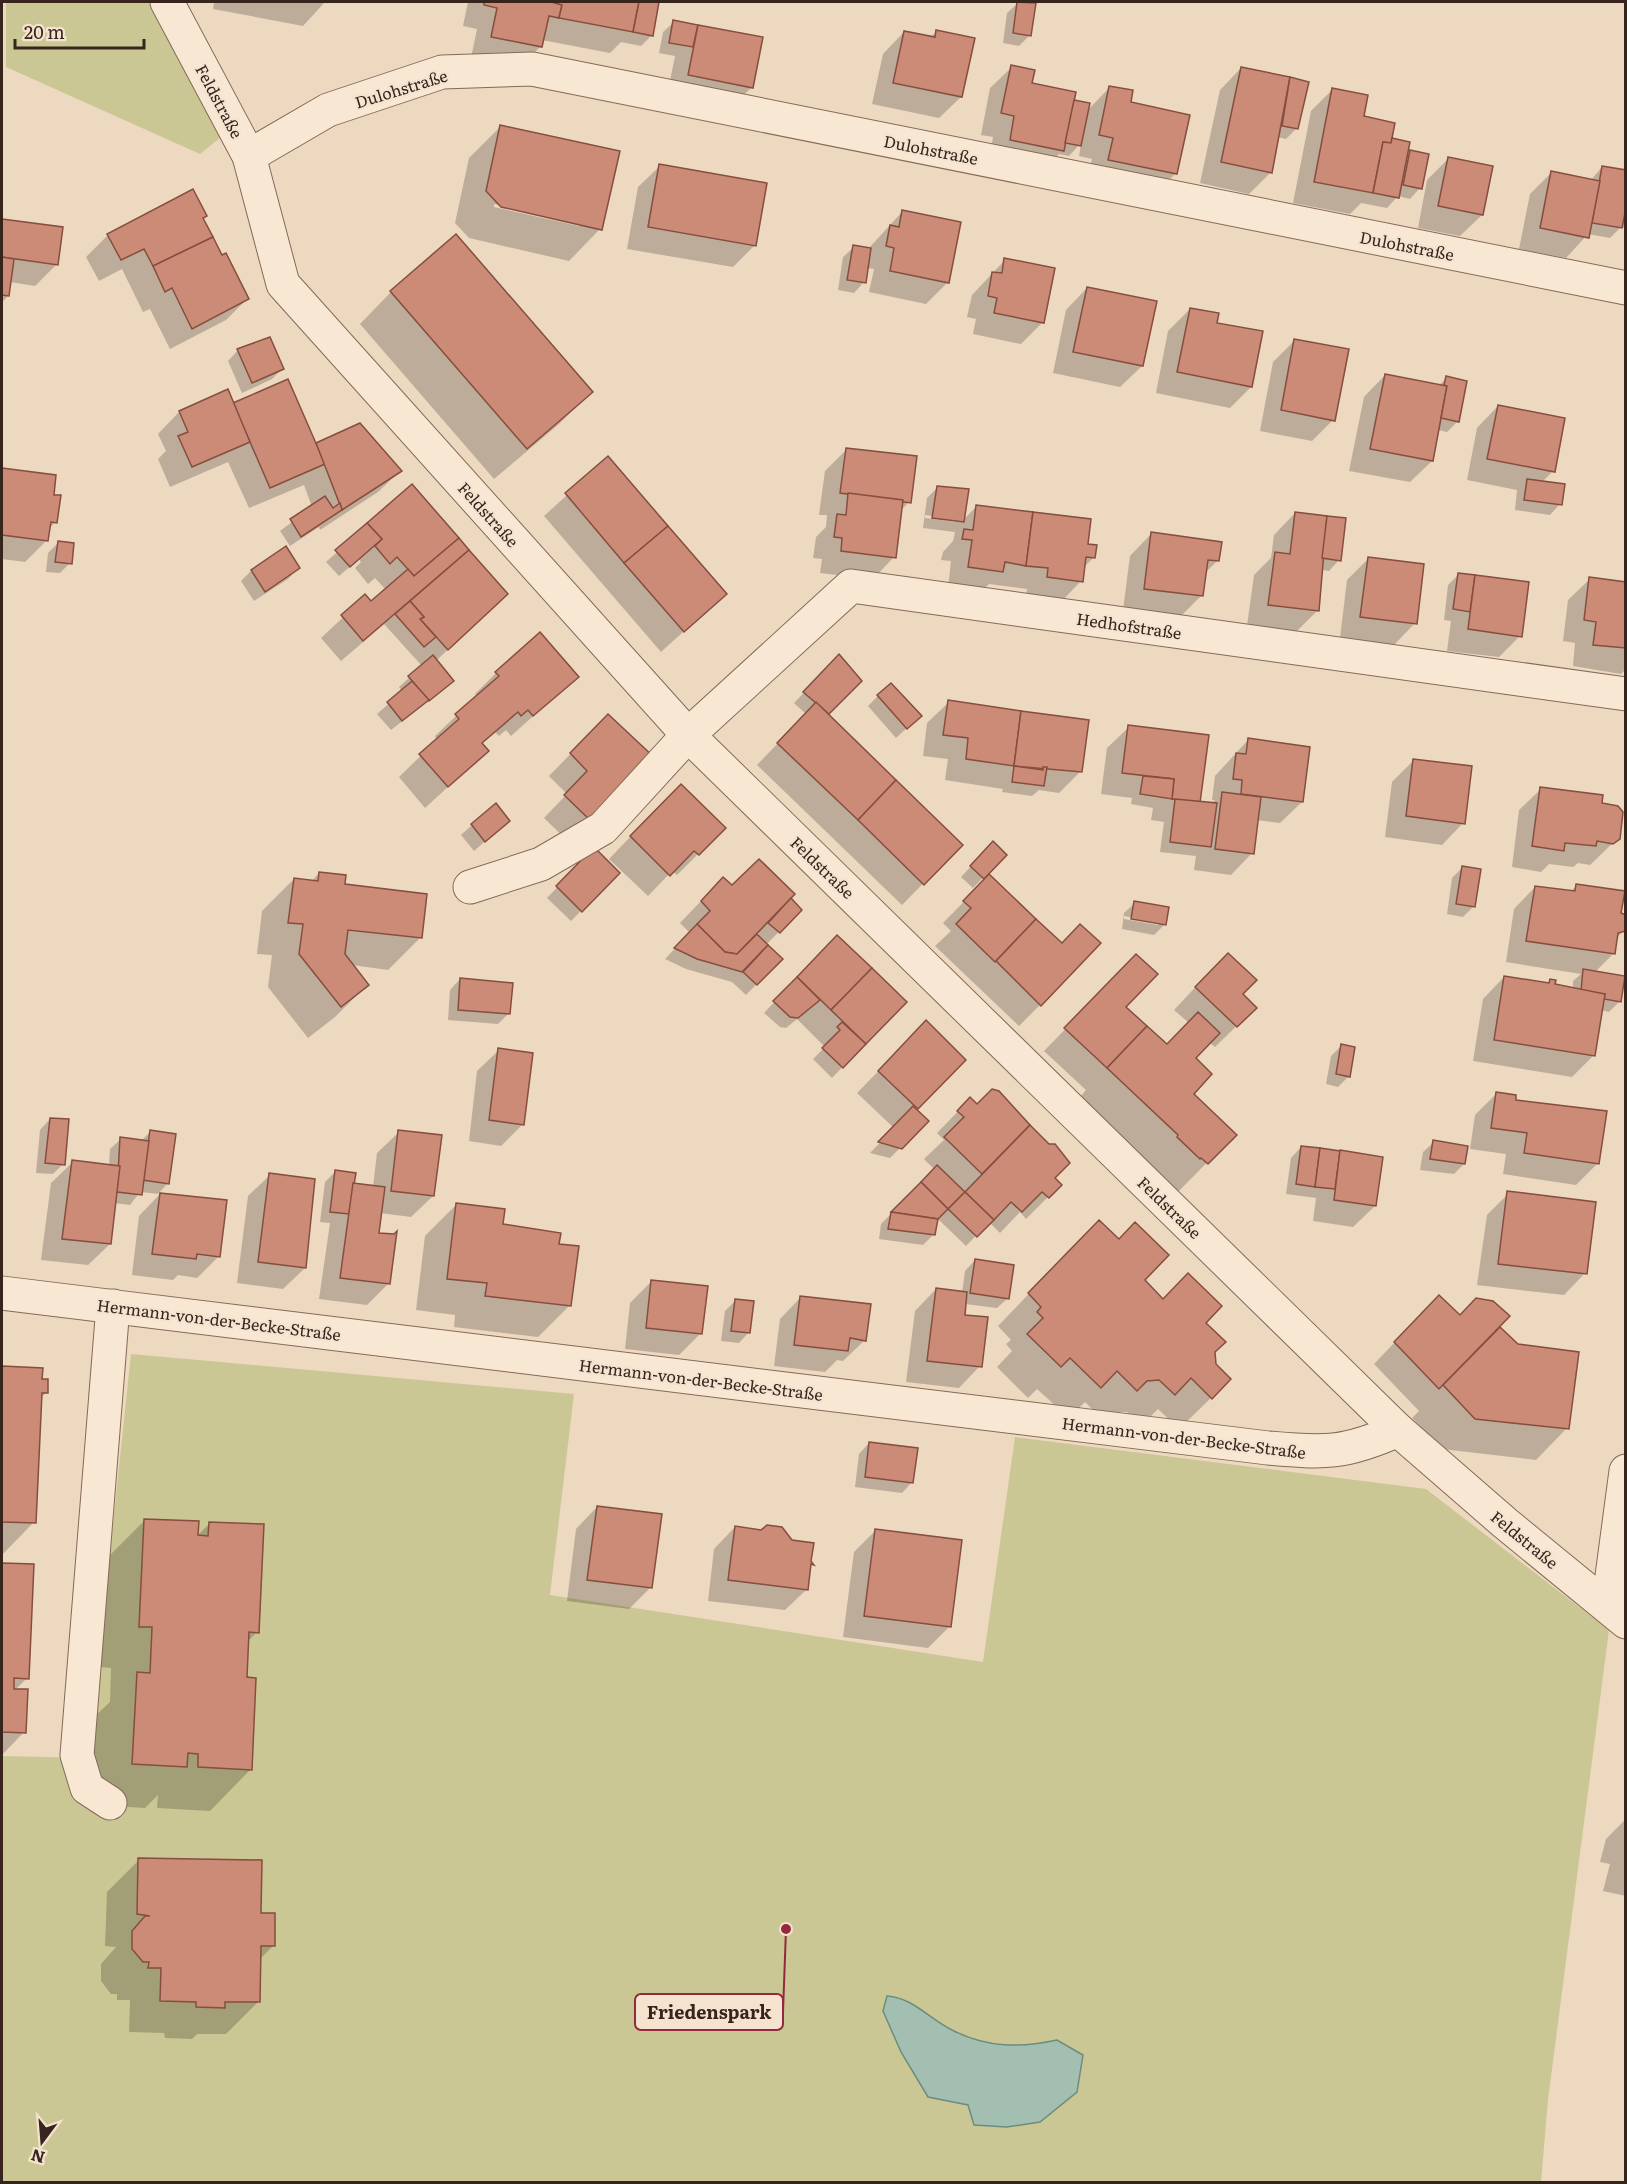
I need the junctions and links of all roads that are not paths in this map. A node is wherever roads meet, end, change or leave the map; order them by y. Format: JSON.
{"nodes":[{"id":1,"x":167,"y":2,"type":"edge"},
{"id":2,"x":249,"y":156,"type":"junction"},
{"id":3,"x":1626,"y":288,"type":"edge"},
{"id":4,"x":1626,"y":694,"type":"edge"},
{"id":5,"x":688,"y":735,"type":"junction"},
{"id":6,"x":470,"y":887,"type":"dead end"},
{"id":7,"x":2,"y":1293,"type":"edge"},
{"id":8,"x":113,"y":1306,"type":"junction"},
{"id":9,"x":1398,"y":1430,"type":"junction"},
{"id":10,"x":1626,"y":1471,"type":"edge"},
{"id":11,"x":1617,"y":1614,"type":"edge"},
{"id":12,"x":110,"y":1803,"type":"dead end"}],
"edges":[{"from":1,"to":2,"type":"street","name":"Feldstraße"},
{"from":2,"to":3,"type":"street","name":"Dulohstraße"},
{"from":2,"to":5,"type":"street","name":"Feldstraße"},
{"from":4,"to":5,"type":"street","name":"Hedhofstraße"},
{"from":5,"to":6,"type":"street"},
{"from":5,"to":9,"type":"street","name":"Feldstraße"},
{"from":7,"to":8,"type":"street","name":"Hermann-von-der-Becke-Straße"},
{"from":8,"to":9,"type":"street","name":"Hermann-von-der-Becke-Straße"},
{"from":8,"to":12,"type":"street"},
{"from":9,"to":11,"type":"street","name":"Feldstraße"},
{"from":10,"to":11,"type":"street"}]}
